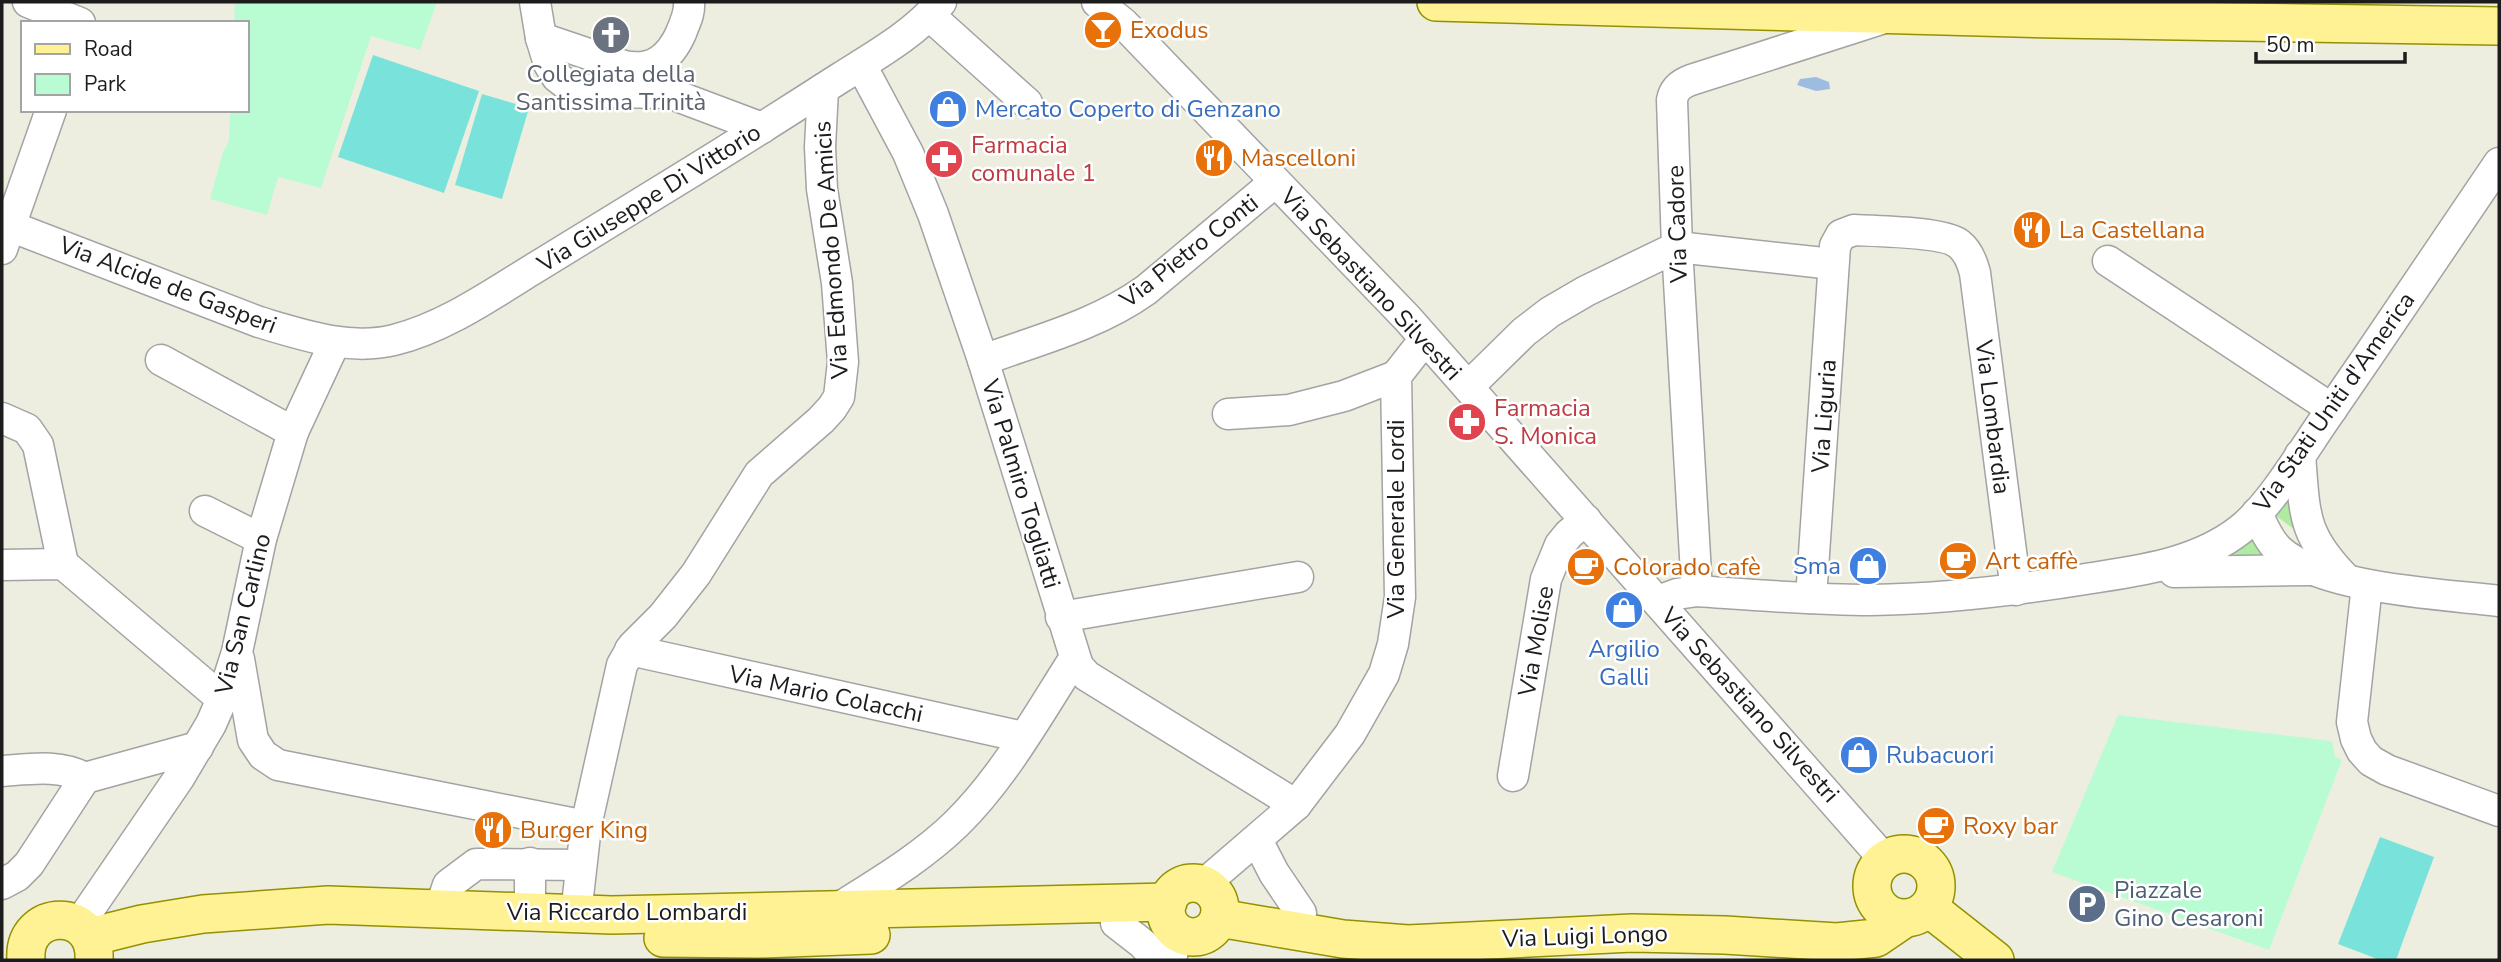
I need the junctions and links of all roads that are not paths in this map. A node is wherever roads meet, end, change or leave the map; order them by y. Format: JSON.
{"nodes":[{"id":1,"x":28,"y":2,"type":"edge"},
{"id":2,"x":86,"y":2,"type":"edge"},
{"id":3,"x":536,"y":2,"type":"edge"},
{"id":4,"x":689,"y":2,"type":"edge"},
{"id":5,"x":1097,"y":2,"type":"edge"},
{"id":6,"x":1436,"y":2,"type":"edge"},
{"id":7,"x":1486,"y":2,"type":"edge"},
{"id":8,"x":1724,"y":5,"type":"edge"},
{"id":9,"x":935,"y":8,"type":"edge"},
{"id":10,"x":1896,"y":14,"type":"junction"},
{"id":11,"x":75,"y":21,"type":"edge"},
{"id":12,"x":81,"y":21,"type":"edge"},
{"id":13,"x":2499,"y":26,"type":"edge"},
{"id":14,"x":541,"y":38,"type":"junction"},
{"id":15,"x":861,"y":65,"type":"junction"},
{"id":16,"x":823,"y":89,"type":"junction"},
{"id":17,"x":1027,"y":103,"type":"dead end"},
{"id":18,"x":50,"y":112,"type":"edge"},
{"id":19,"x":762,"y":128,"type":"junction"},
{"id":20,"x":2499,"y":163,"type":"edge"},
{"id":21,"x":1275,"y":182,"type":"junction"},
{"id":22,"x":4,"y":233,"type":"edge"},
{"id":23,"x":1841,"y":235,"type":"joint"},
{"id":24,"x":1677,"y":247,"type":"junction"},
{"id":25,"x":2108,"y":261,"type":"dead end"},
{"id":26,"x":1833,"y":264,"type":"junction"},
{"id":27,"x":1426,"y":339,"type":"junction"},
{"id":28,"x":335,"y":341,"type":"junction"},
{"id":29,"x":161,"y":360,"type":"dead end"},
{"id":30,"x":983,"y":360,"type":"junction"},
{"id":31,"x":1396,"y":376,"type":"junction"},
{"id":32,"x":1468,"y":387,"type":"junction"},
{"id":33,"x":2332,"y":409,"type":"junction"},
{"id":34,"x":1228,"y":414,"type":"dead end"},
{"id":35,"x":2,"y":418,"type":"edge"},
{"id":36,"x":293,"y":432,"type":"junction"},
{"id":37,"x":2300,"y":455,"type":"junction"},
{"id":38,"x":205,"y":510,"type":"dead end"},
{"id":39,"x":2257,"y":513,"type":"junction"},
{"id":40,"x":1586,"y":520,"type":"junction"},
{"id":41,"x":261,"y":540,"type":"junction"},
{"id":42,"x":63,"y":564,"type":"junction"},
{"id":43,"x":2,"y":565,"type":"edge"},
{"id":44,"x":2318,"y":571,"type":"junction"},
{"id":45,"x":2122,"y":573,"type":"junction"},
{"id":46,"x":1298,"y":577,"type":"dead end"},
{"id":47,"x":2357,"y":582,"type":"junction"},
{"id":48,"x":2016,"y":590,"type":"junction"},
{"id":49,"x":1697,"y":591,"type":"junction"},
{"id":50,"x":1811,"y":598,"type":"junction"},
{"id":51,"x":1658,"y":601,"type":"junction"},
{"id":52,"x":2499,"y":601,"type":"edge"},
{"id":53,"x":1062,"y":617,"type":"junction"},
{"id":54,"x":630,"y":650,"type":"junction"},
{"id":55,"x":237,"y":652,"type":"junction"},
{"id":56,"x":1074,"y":659,"type":"junction"},
{"id":57,"x":222,"y":699,"type":"junction"},
{"id":58,"x":1023,"y":737,"type":"junction"},
{"id":59,"x":198,"y":747,"type":"junction"},
{"id":60,"x":2,"y":771,"type":"edge"},
{"id":61,"x":1513,"y":776,"type":"dead end"},
{"id":62,"x":85,"y":778,"type":"junction"},
{"id":63,"x":1296,"y":805,"type":"junction"},
{"id":64,"x":2499,"y":811,"type":"edge"},
{"id":65,"x":586,"y":826,"type":"junction"},
{"id":66,"x":1257,"y":840,"type":"junction"},
{"id":67,"x":1885,"y":860,"type":"junction"},
{"id":68,"x":530,"y":863,"type":"junction"},
{"id":69,"x":581,"y":865,"type":"junction"},
{"id":70,"x":2,"y":884,"type":"edge"},
{"id":71,"x":1214,"y":901,"type":"junction"},
{"id":72,"x":440,"y":909,"type":"junction"},
{"id":73,"x":834,"y":911,"type":"junction"},
{"id":74,"x":530,"y":913,"type":"junction"},
{"id":75,"x":1301,"y":913,"type":"junction"},
{"id":76,"x":1905,"y":913,"type":"junction"},
{"id":77,"x":576,"y":914,"type":"junction"},
{"id":78,"x":1168,"y":935,"type":"edge"},
{"id":79,"x":90,"y":946,"type":"edge"},
{"id":80,"x":705,"y":949,"type":"edge"},
{"id":81,"x":1521,"y":949,"type":"edge"},
{"id":82,"x":18,"y":952,"type":"edge"},
{"id":83,"x":1986,"y":957,"type":"edge"}],
"edges":[{"from":1,"to":11,"type":"street"},
{"from":2,"to":12,"type":"street"},
{"from":3,"to":14,"type":"street"},
{"from":4,"to":14,"type":"street"},
{"from":5,"to":21,"type":"street","name":"Via Sebastiano Silvestri"},
{"from":6,"to":7,"type":"main road"},
{"from":7,"to":8,"type":"main road"},
{"from":8,"to":10,"type":"main road"},
{"from":9,"to":15,"type":"street","name":"Via Giuseppe Di Vittorio"},
{"from":9,"to":17,"type":"street"},
{"from":10,"to":13,"type":"main road"},
{"from":10,"to":24,"type":"street","name":"Via Cadore"},
{"from":14,"to":19,"type":"street"},
{"from":15,"to":16,"type":"street","name":"Via Giuseppe Di Vittorio"},
{"from":15,"to":30,"type":"street","name":"Via Palmiro Togliatti"},
{"from":16,"to":19,"type":"street","name":"Via Giuseppe Di Vittorio"},
{"from":16,"to":54,"type":"street","name":"Via Edmondo De Amicis"},
{"from":18,"to":22,"type":"street"},
{"from":19,"to":28,"type":"street","name":"Via Giuseppe Di Vittorio"},
{"from":20,"to":33,"type":"street","name":"Via Stati Uniti d'America"},
{"from":21,"to":27,"type":"street","name":"Via Sebastiano Silvestri"},
{"from":21,"to":30,"type":"street","name":"Via Pietro Conti"},
{"from":22,"to":28,"type":"street","name":"Via Alcide de Gasperi"},
{"from":23,"to":26,"type":"street","name":"Via Liguria"},
{"from":23,"to":48,"type":"street","name":"Via Lombardia"},
{"from":24,"to":26,"type":"street"},
{"from":24,"to":32,"type":"street"},
{"from":24,"to":49,"type":"street","name":"Via Cadore"},
{"from":25,"to":33,"type":"street"},
{"from":26,"to":50,"type":"street","name":"Via Liguria"},
{"from":27,"to":31,"type":"street","name":"Via Generale Lordi"},
{"from":27,"to":32,"type":"street","name":"Via Sebastiano Silvestri"},
{"from":28,"to":36,"type":"street","name":"Via San Carlino"},
{"from":29,"to":36,"type":"street"},
{"from":30,"to":53,"type":"street","name":"Via Palmiro Togliatti"},
{"from":31,"to":34,"type":"street","name":"Via Generale Lordi"},
{"from":31,"to":63,"type":"street","name":"Via Generale Lordi"},
{"from":32,"to":40,"type":"street","name":"Via Sebastiano Silvestri"},
{"from":33,"to":37,"type":"street","name":"Via Stati Uniti d'America"},
{"from":35,"to":42,"type":"street"},
{"from":36,"to":41,"type":"street","name":"Via San Carlino"},
{"from":37,"to":39,"type":"street","name":"Via Stati Uniti d'America"},
{"from":37,"to":47,"type":"street"},
{"from":38,"to":41,"type":"street"},
{"from":39,"to":44,"type":"street"},
{"from":39,"to":45,"type":"street","name":"Via Stati Uniti d'America"},
{"from":40,"to":51,"type":"street","name":"Via Sebastiano Silvestri"},
{"from":40,"to":61,"type":"street","name":"Via Molise"},
{"from":41,"to":55,"type":"street","name":"Via San Carlino"},
{"from":42,"to":43,"type":"street"},
{"from":42,"to":57,"type":"street"},
{"from":44,"to":45,"type":"street"},
{"from":44,"to":47,"type":"street"},
{"from":45,"to":48,"type":"street","name":"Via Stati Uniti d'America"},
{"from":46,"to":53,"type":"street"},
{"from":47,"to":52,"type":"street"},
{"from":47,"to":64,"type":"street"},
{"from":48,"to":50,"type":"street","name":"Via Stati Uniti d'America"},
{"from":49,"to":50,"type":"street","name":"Via Stati Uniti d'America"},
{"from":49,"to":51,"type":"street","name":"Via Stati Uniti d'America"},
{"from":51,"to":67,"type":"street","name":"Via Sebastiano Silvestri"},
{"from":53,"to":56,"type":"street","name":"Via Palmiro Togliatti"},
{"from":54,"to":58,"type":"street","name":"Via Mario Colacchi"},
{"from":54,"to":65,"type":"street","name":"Via Edmondo De Amicis"},
{"from":55,"to":57,"type":"street","name":"Via San Carlino"},
{"from":55,"to":65,"type":"street"},
{"from":56,"to":58,"type":"street"},
{"from":56,"to":63,"type":"street","name":"Via Palmiro Togliatti"},
{"from":57,"to":59,"type":"street","name":"Via San Carlino"},
{"from":58,"to":73,"type":"street"},
{"from":59,"to":62,"type":"street"},
{"from":59,"to":79,"type":"street","name":"Via San Carlino"},
{"from":60,"to":62,"type":"street"},
{"from":62,"to":70,"type":"street"},
{"from":63,"to":66,"type":"street","name":"Via Generale Lordi"},
{"from":65,"to":69,"type":"street","name":"Via Edmondo De Amicis"},
{"from":66,"to":71,"type":"street","name":"Via Generale Lordi"},
{"from":66,"to":75,"type":"street"},
{"from":67,"to":76,"type":"main road"},
{"from":67,"to":76,"type":"main road"},
{"from":68,"to":69,"type":"street"},
{"from":68,"to":72,"type":"street"},
{"from":68,"to":74,"type":"street"},
{"from":69,"to":77,"type":"street","name":"Via Edmondo De Amicis"},
{"from":71,"to":75,"type":"main road","name":"Via Luigi Longo"},
{"from":71,"to":78,"type":"main road"},
{"from":71,"to":78,"type":"main road"},
{"from":71,"to":81,"type":"main road","name":"Via Luigi Longo"},
{"from":72,"to":74,"type":"main road","name":"Via Riccardo Lombardi"},
{"from":72,"to":79,"type":"main road","name":"Via Riccardo Lombardi"},
{"from":73,"to":77,"type":"main road","name":"Via Riccardo Lombardi"},
{"from":73,"to":78,"type":"main road","name":"Via Riccardo Lombardi"},
{"from":74,"to":77,"type":"main road","name":"Via Riccardo Lombardi"},
{"from":75,"to":76,"type":"main road","name":"Via Luigi Longo"},
{"from":76,"to":81,"type":"main road","name":"Via Luigi Longo"},
{"from":76,"to":83,"type":"main road"},
{"from":78,"to":80,"type":"main road","name":"Via Riccardo Lombardi"},
{"from":79,"to":80,"type":"main road","name":"Via Riccardo Lombardi"},
{"from":79,"to":82,"type":"main road"}]}
